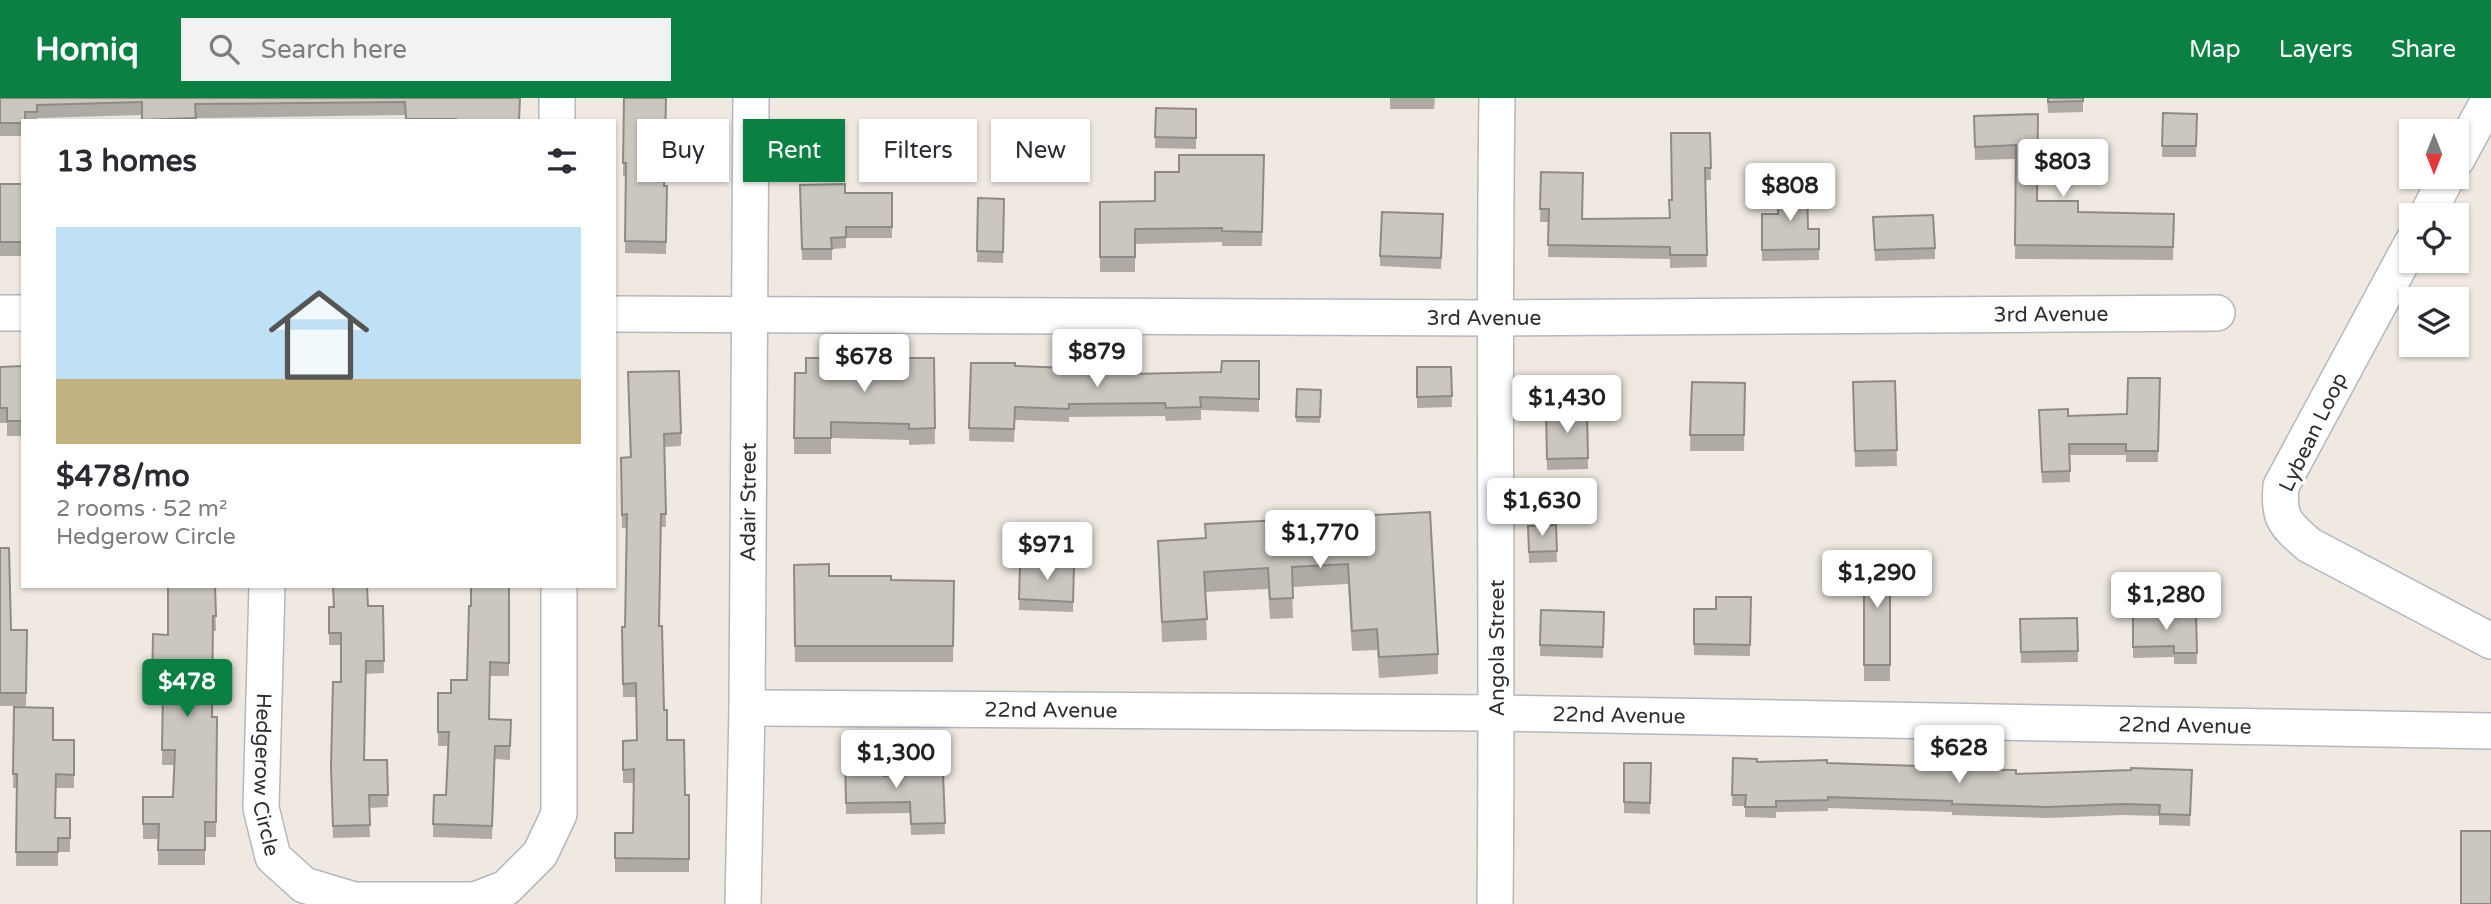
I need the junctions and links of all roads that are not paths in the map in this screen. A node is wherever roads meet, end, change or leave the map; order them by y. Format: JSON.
{"nodes":[{"id":1,"x":557,"y":98,"type":"edge"},
{"id":2,"x":751,"y":98,"type":"edge"},
{"id":3,"x":1497,"y":98,"type":"edge"},
{"id":4,"x":2490,"y":98,"type":"edge"},
{"id":5,"x":557,"y":119,"type":"edge"},
{"id":6,"x":2469,"y":137,"type":"edge"},
{"id":7,"x":2399,"y":267,"type":"edge"},
{"id":8,"x":0,"y":313,"type":"edge"},
{"id":9,"x":21,"y":313,"type":"edge"},
{"id":10,"x":2217,"y":313,"type":"dead end"},
{"id":11,"x":616,"y":314,"type":"edge"},
{"id":12,"x":750,"y":315,"type":"junction"},
{"id":13,"x":1494,"y":318,"type":"junction"},
{"id":14,"x":267,"y":588,"type":"edge"},
{"id":15,"x":559,"y":588,"type":"edge"},
{"id":16,"x":2491,"y":640,"type":"edge"},
{"id":17,"x":747,"y":708,"type":"junction"},
{"id":18,"x":1497,"y":713,"type":"junction"},
{"id":19,"x":2491,"y":731,"type":"edge"},
{"id":20,"x":743,"y":904,"type":"edge"},
{"id":21,"x":1495,"y":904,"type":"edge"}],
"edges":[{"from":1,"to":5,"type":"street"},
{"from":2,"to":12,"type":"street","name":"Adair Street"},
{"from":3,"to":13,"type":"street","name":"Angola Street"},
{"from":4,"to":6,"type":"street"},
{"from":7,"to":16,"type":"street","name":"Lybean Loop"},
{"from":8,"to":9,"type":"street"},
{"from":10,"to":13,"type":"street","name":"3rd Avenue"},
{"from":11,"to":12,"type":"street","name":"3rd Avenue"},
{"from":12,"to":13,"type":"street","name":"3rd Avenue"},
{"from":12,"to":17,"type":"street","name":"Adair Street"},
{"from":13,"to":18,"type":"street","name":"Angola Street"},
{"from":14,"to":15,"type":"street","name":"Hedgerow Circle"},
{"from":17,"to":18,"type":"street","name":"22nd Avenue"},
{"from":17,"to":20,"type":"street","name":"Adair Street"},
{"from":18,"to":19,"type":"street","name":"22nd Avenue"},
{"from":18,"to":21,"type":"street","name":"Angola Street"}]}
